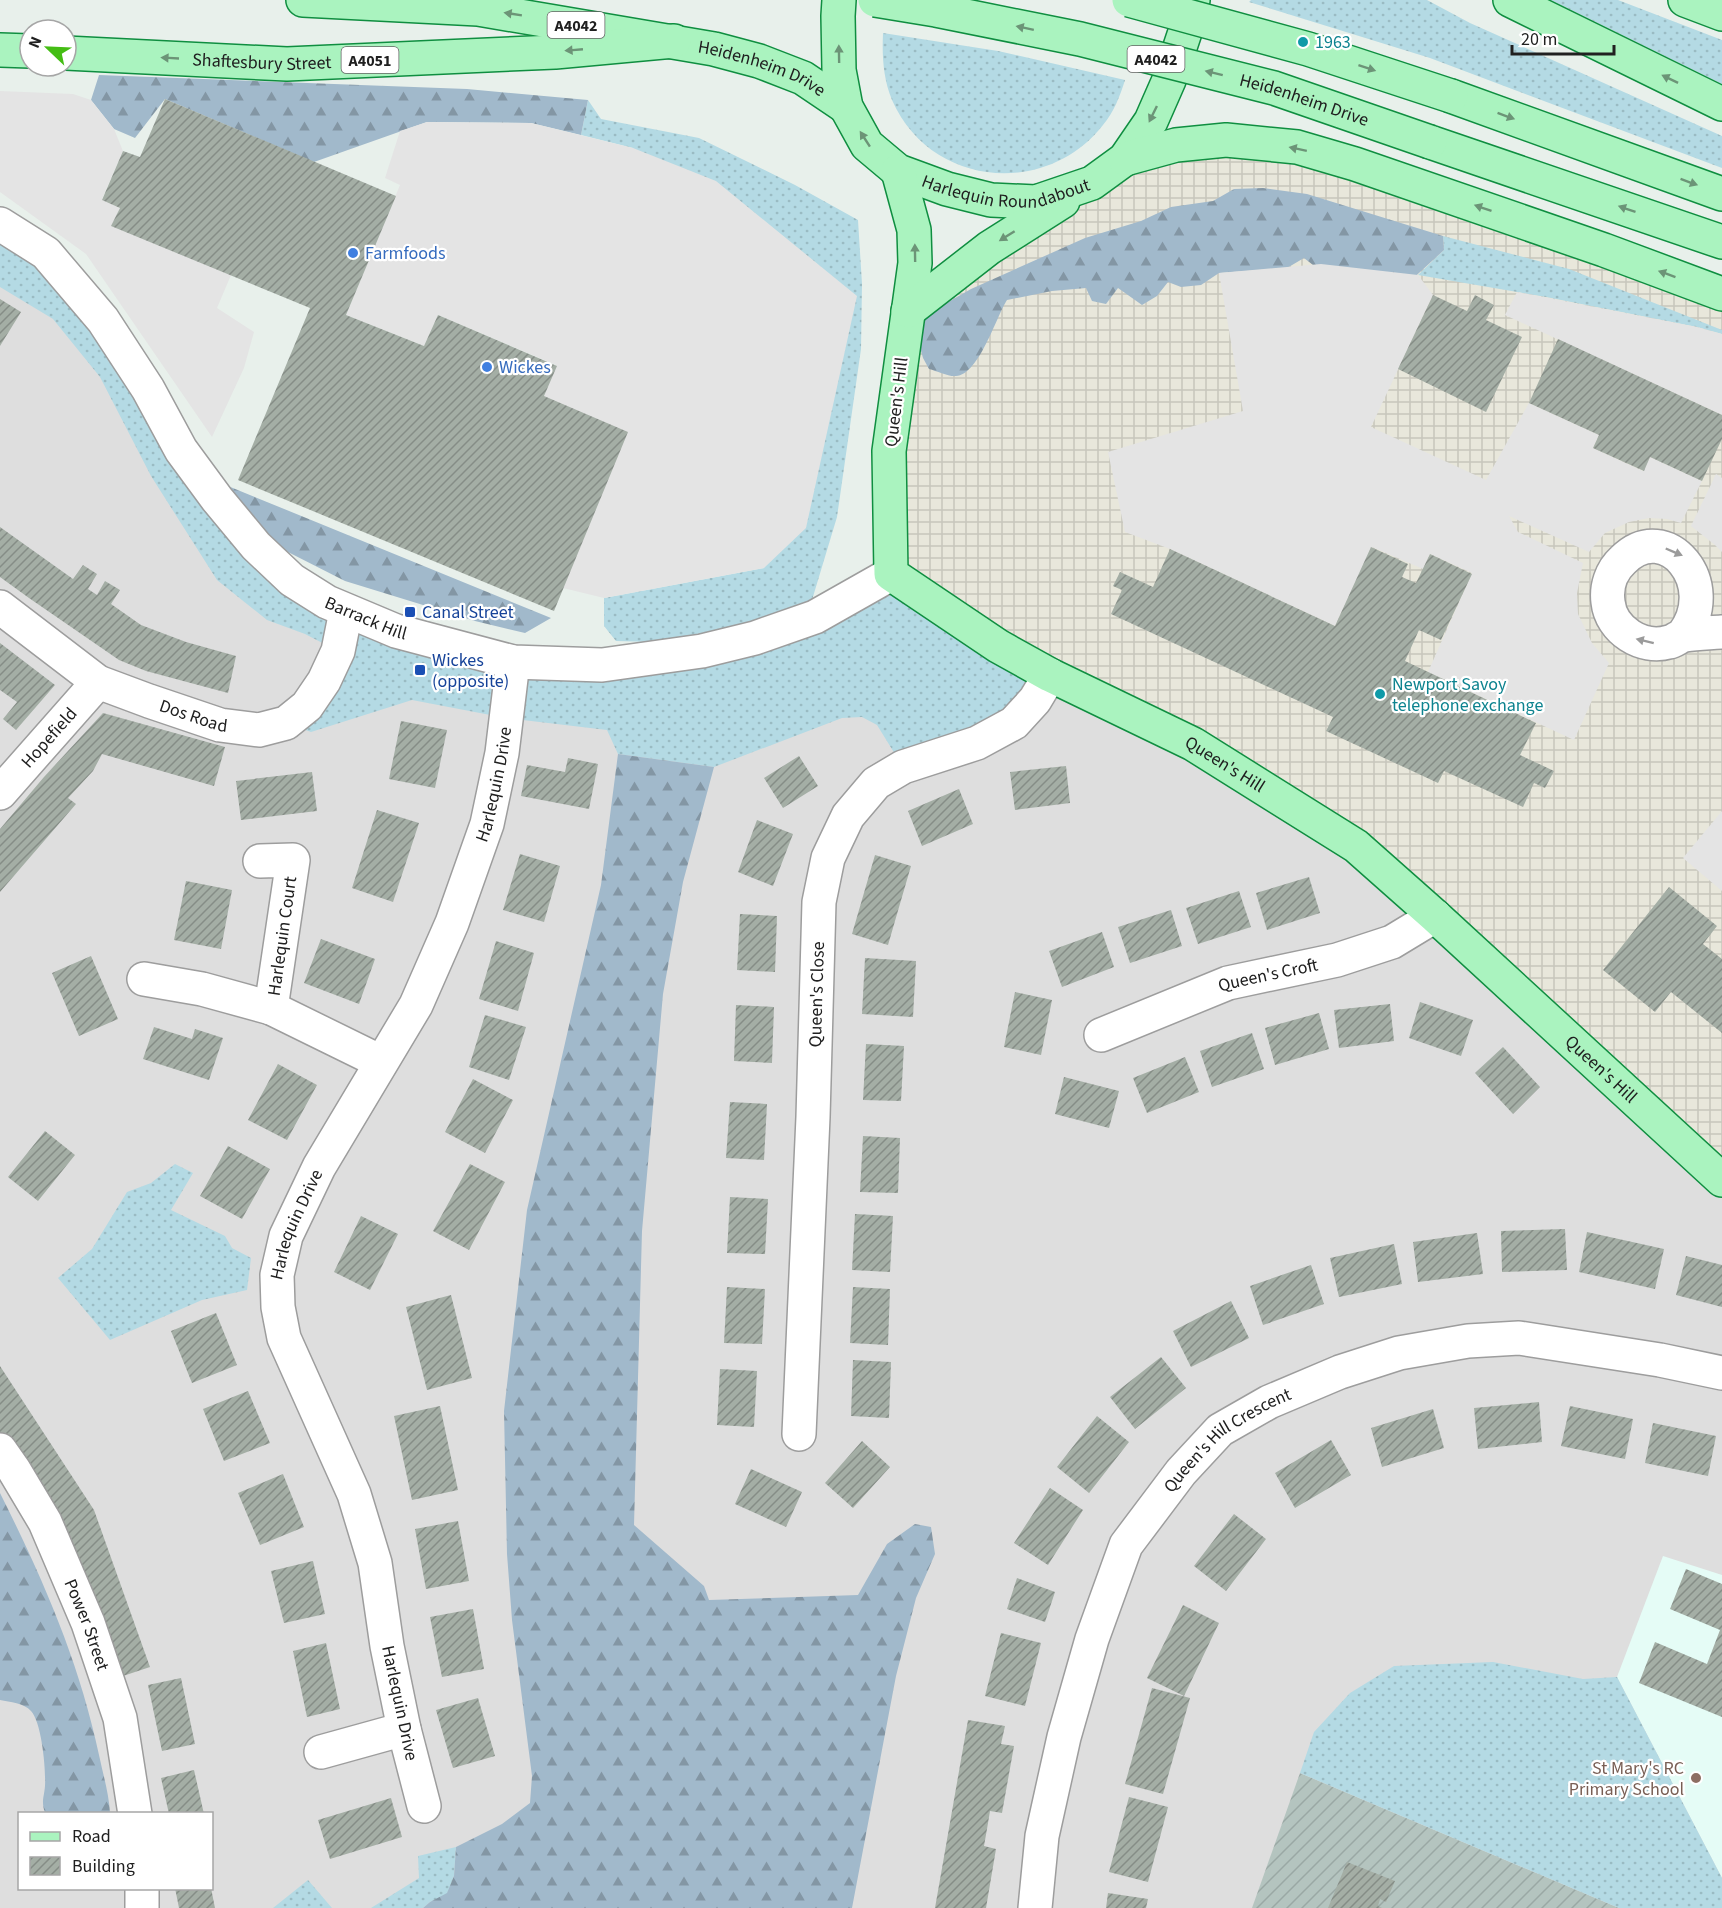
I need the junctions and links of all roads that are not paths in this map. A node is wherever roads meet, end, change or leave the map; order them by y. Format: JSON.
{"nodes":[{"id":1,"x":303,"y":0,"type":"edge"},
{"id":2,"x":839,"y":0,"type":"edge"},
{"id":3,"x":874,"y":0,"type":"edge"},
{"id":4,"x":1129,"y":0,"type":"edge"},
{"id":5,"x":1193,"y":0,"type":"edge"},
{"id":6,"x":1510,"y":0,"type":"edge"},
{"id":7,"x":1685,"y":0,"type":"edge"},
{"id":8,"x":1722,"y":14,"type":"edge"},
{"id":9,"x":674,"y":41,"type":"junction"},
{"id":10,"x":0,"y":50,"type":"edge"},
{"id":11,"x":18,"y":51,"type":"edge"},
{"id":12,"x":78,"y":53,"type":"edge"},
{"id":13,"x":1722,"y":104,"type":"edge"},
{"id":14,"x":846,"y":107,"type":"junction"},
{"id":15,"x":1125,"y":159,"type":"junction"},
{"id":16,"x":898,"y":171,"type":"junction"},
{"id":17,"x":1092,"y":183,"type":"junction"},
{"id":18,"x":1722,"y":194,"type":"edge"},
{"id":19,"x":0,"y":224,"type":"edge"},
{"id":20,"x":1722,"y":242,"type":"edge"},
{"id":21,"x":1722,"y":294,"type":"edge"},
{"id":22,"x":908,"y":311,"type":"junction"},
{"id":23,"x":891,"y":574,"type":"junction"},
{"id":24,"x":1704,"y":595,"type":"junction"},
{"id":25,"x":0,"y":607,"type":"edge"},
{"id":26,"x":346,"y":611,"type":"junction"},
{"id":27,"x":1722,"y":624,"type":"edge"},
{"id":28,"x":1722,"y":632,"type":"edge"},
{"id":29,"x":1683,"y":635,"type":"junction"},
{"id":30,"x":513,"y":662,"type":"junction"},
{"id":31,"x":1050,"y":675,"type":"junction"},
{"id":32,"x":98,"y":682,"type":"junction"},
{"id":33,"x":0,"y":793,"type":"edge"},
{"id":34,"x":260,"y":861,"type":"dead end"},
{"id":35,"x":1435,"y":916,"type":"junction"},
{"id":36,"x":144,"y":979,"type":"dead end"},
{"id":37,"x":271,"y":1008,"type":"junction"},
{"id":38,"x":1101,"y":1035,"type":"dead end"},
{"id":39,"x":381,"y":1062,"type":"junction"},
{"id":40,"x":1722,"y":1180,"type":"edge"},
{"id":41,"x":1722,"y":1373,"type":"edge"},
{"id":42,"x":799,"y":1434,"type":"dead end"},
{"id":43,"x":0,"y":1450,"type":"edge"},
{"id":44,"x":404,"y":1729,"type":"junction"},
{"id":45,"x":321,"y":1752,"type":"dead end"},
{"id":46,"x":424,"y":1806,"type":"dead end"},
{"id":47,"x":135,"y":1812,"type":"edge"},
{"id":48,"x":142,"y":1890,"type":"edge"},
{"id":49,"x":142,"y":1908,"type":"edge"},
{"id":50,"x":1035,"y":1908,"type":"edge"}],
"edges":[{"from":9,"to":1,"type":"main road","number":"A4042","one_way":true},
{"from":14,"to":2,"type":"main road","name":"Harlequin Roundabout","number":"A4042","one_way":true},
{"from":20,"to":3,"type":"main road","name":"Heidenheim Drive","number":"A4042","one_way":true,"bridge":true},
{"from":4,"to":18,"type":"main road","one_way":true,"bridge":true},
{"from":5,"to":15,"type":"main road","name":"Harlequin Roundabout","number":"A4042","one_way":true},
{"from":13,"to":6,"type":"main road","one_way":true},
{"from":7,"to":8,"type":"main road"},
{"from":9,"to":12,"type":"main road","name":"Shaftesbury Street","number":"A4051","one_way":true},
{"from":9,"to":14,"type":"main road","name":"Heidenheim Drive","number":"A4042"},
{"from":10,"to":11,"type":"main road"},
{"from":16,"to":14,"type":"main road","name":"Harlequin Roundabout","number":"A4042","one_way":true},
{"from":15,"to":17,"type":"main road","name":"Harlequin Roundabout","number":"A4042"},
{"from":21,"to":15,"type":"main road","number":"A4042","one_way":true},
{"from":16,"to":17,"type":"main road","name":"Harlequin Roundabout","number":"A4042"},
{"from":22,"to":16,"type":"main road","name":"Queen's Hill","one_way":true},
{"from":17,"to":22,"type":"main road","one_way":true},
{"from":19,"to":26,"type":"street","name":"Barrack Hill"},
{"from":22,"to":23,"type":"main road","name":"Queen's Hill"},
{"from":23,"to":30,"type":"street","name":"Barrack Hill"},
{"from":23,"to":31,"type":"main road","name":"Queen's Hill"},
{"from":24,"to":27,"type":"street"},
{"from":24,"to":29,"type":"street"},
{"from":29,"to":24,"type":"street","one_way":true},
{"from":25,"to":32,"type":"street","name":"Dos Road"},
{"from":26,"to":30,"type":"street","name":"Barrack Hill"},
{"from":26,"to":32,"type":"street","name":"Dos Road"},
{"from":28,"to":29,"type":"street"},
{"from":30,"to":39,"type":"street","name":"Harlequin Drive"},
{"from":31,"to":35,"type":"main road","name":"Queen's Hill"},
{"from":31,"to":42,"type":"street","name":"Queen's Close"},
{"from":32,"to":33,"type":"street","name":"Hopefield"},
{"from":34,"to":37,"type":"street","name":"Harlequin Court"},
{"from":35,"to":38,"type":"street","name":"Queen's Croft"},
{"from":35,"to":40,"type":"main road","name":"Queen's Hill"},
{"from":36,"to":37,"type":"street","name":"Harlequin Court"},
{"from":37,"to":39,"type":"street","name":"Harlequin Court"},
{"from":39,"to":44,"type":"street","name":"Harlequin Drive"},
{"from":41,"to":50,"type":"street","name":"Queen's Hill Crescent"},
{"from":43,"to":47,"type":"street","name":"Power Street"},
{"from":44,"to":45,"type":"street"},
{"from":44,"to":46,"type":"street","name":"Harlequin Drive"},
{"from":48,"to":49,"type":"street"}]}
